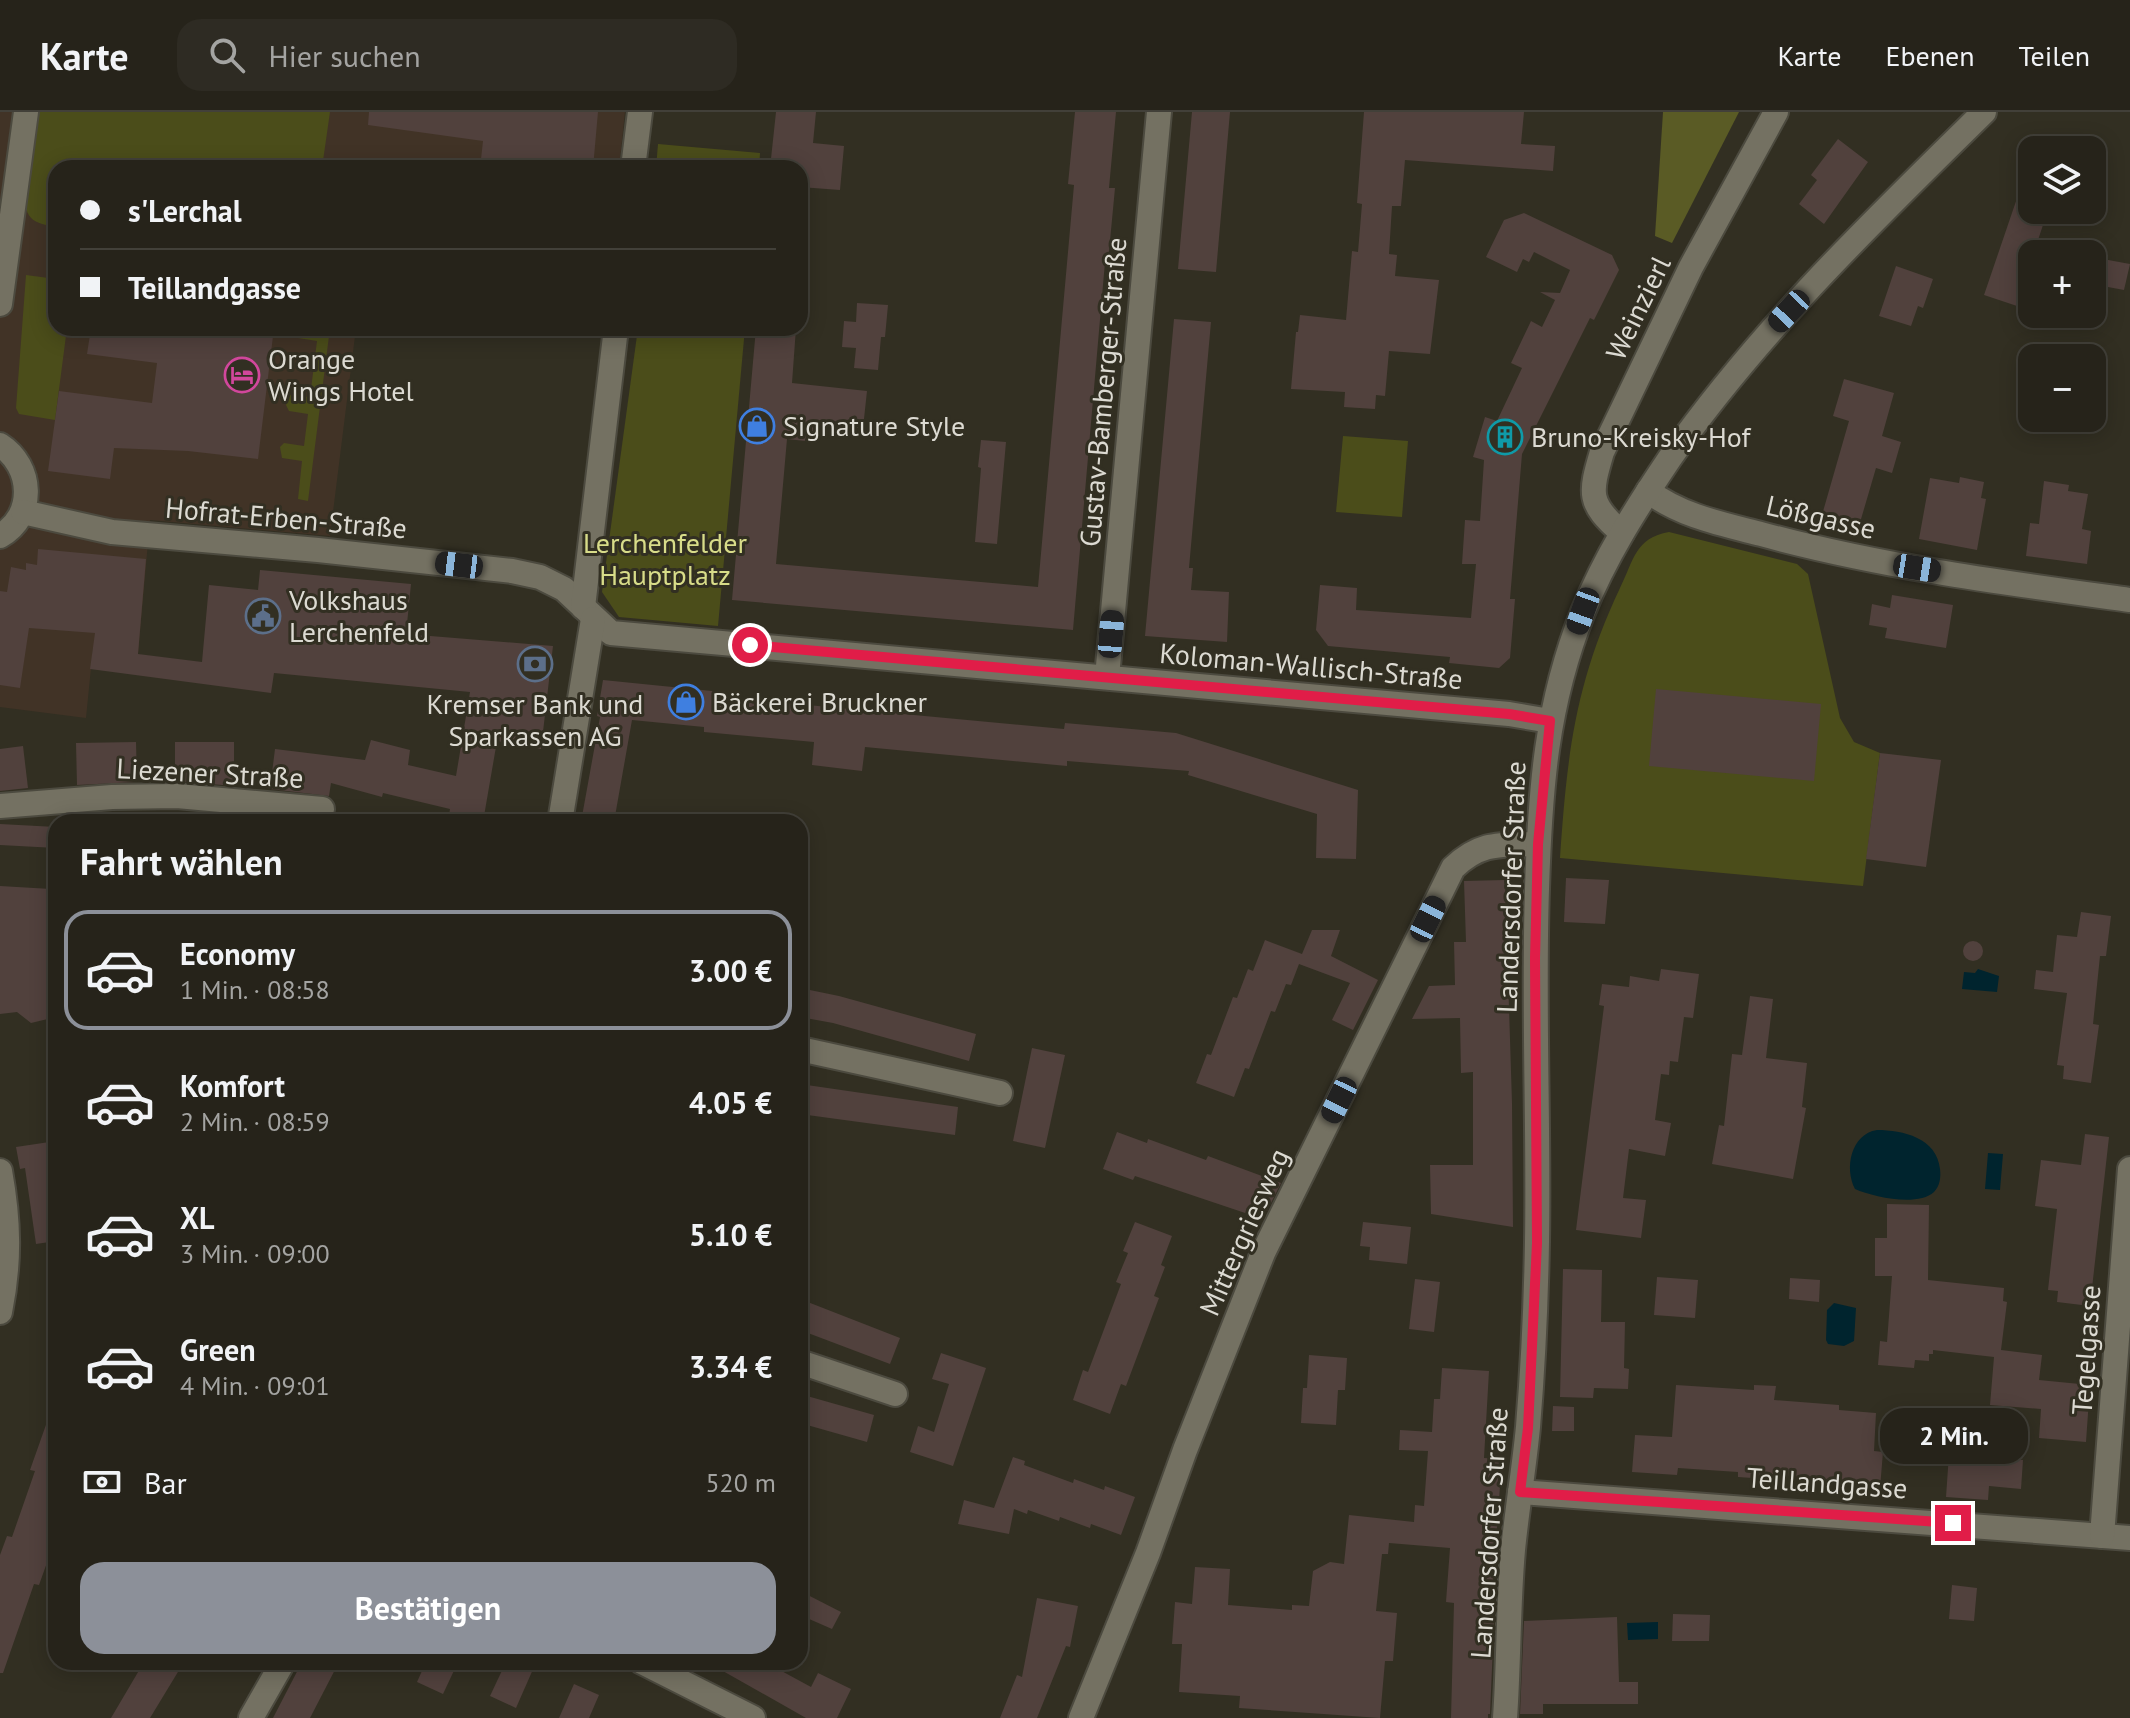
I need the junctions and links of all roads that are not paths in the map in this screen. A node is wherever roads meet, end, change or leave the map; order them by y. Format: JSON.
{"nodes":[{"id":1,"x":26,"y":112,"type":"edge"},
{"id":2,"x":640,"y":112,"type":"edge"},
{"id":3,"x":1159,"y":112,"type":"edge"},
{"id":4,"x":1776,"y":112,"type":"edge"},
{"id":5,"x":1984,"y":112,"type":"edge"},
{"id":6,"x":634,"y":160,"type":"edge"},
{"id":7,"x":0,"y":304,"type":"edge"},
{"id":8,"x":615,"y":336,"type":"edge"},
{"id":9,"x":0,"y":445,"type":"edge"},
{"id":10,"x":1648,"y":491,"type":"junction"},
{"id":11,"x":23,"y":512,"type":"junction"},
{"id":12,"x":1622,"y":533,"type":"junction"},
{"id":13,"x":0,"y":536,"type":"edge"},
{"id":14,"x":2130,"y":600,"type":"edge"},
{"id":15,"x":588,"y":613,"type":"junction"},
{"id":16,"x":1107,"y":677,"type":"junction"},
{"id":17,"x":1550,"y":721,"type":"junction"},
{"id":18,"x":0,"y":806,"type":"edge"},
{"id":19,"x":322,"y":809,"type":"dead end"},
{"id":20,"x":561,"y":814,"type":"edge"},
{"id":21,"x":1538,"y":844,"type":"junction"},
{"id":22,"x":808,"y":1051,"type":"edge"},
{"id":23,"x":1000,"y":1093,"type":"dead end"},
{"id":24,"x":2130,"y":1169,"type":"edge"},
{"id":25,"x":0,"y":1171,"type":"edge"},
{"id":26,"x":0,"y":1312,"type":"edge"},
{"id":27,"x":808,"y":1365,"type":"edge"},
{"id":28,"x":895,"y":1394,"type":"dead end"},
{"id":29,"x":1520,"y":1492,"type":"junction"},
{"id":30,"x":2102,"y":1536,"type":"junction"},
{"id":31,"x":2130,"y":1538,"type":"edge"},
{"id":32,"x":278,"y":1670,"type":"edge"},
{"id":33,"x":658,"y":1670,"type":"edge"},
{"id":34,"x":251,"y":1718,"type":"edge"},
{"id":35,"x":753,"y":1718,"type":"edge"},
{"id":36,"x":1081,"y":1718,"type":"edge"},
{"id":37,"x":1505,"y":1718,"type":"edge"}],
"edges":[{"from":1,"to":7,"type":"street"},
{"from":2,"to":6,"type":"street"},
{"from":3,"to":16,"type":"street","name":"Gustav-Bamberger-Straße"},
{"from":4,"to":12,"type":"street","name":"Weinzierl"},
{"from":5,"to":10,"type":"street","name":"Landersdorfer Straße"},
{"from":8,"to":15,"type":"street"},
{"from":9,"to":11,"type":"street"},
{"from":10,"to":12,"type":"street","name":"Landersdorfer Straße"},
{"from":10,"to":14,"type":"street","name":"Lößgasse"},
{"from":11,"to":13,"type":"street"},
{"from":11,"to":15,"type":"street","name":"Hofrat-Erben-Straße"},
{"from":12,"to":17,"type":"street","name":"Landersdorfer Straße"},
{"from":15,"to":16,"type":"street","name":"Koloman-Wallisch-Straße"},
{"from":15,"to":20,"type":"street"},
{"from":16,"to":17,"type":"street","name":"Koloman-Wallisch-Straße"},
{"from":17,"to":21,"type":"street","name":"Landersdorfer Straße"},
{"from":18,"to":19,"type":"street","name":"Liezener Straße"},
{"from":21,"to":29,"type":"street","name":"Landersdorfer Straße"},
{"from":21,"to":36,"type":"street","name":"Mittergriesweg"},
{"from":22,"to":23,"type":"street"},
{"from":24,"to":30,"type":"street","name":"Tegelgasse"},
{"from":25,"to":26,"type":"street"},
{"from":27,"to":28,"type":"street"},
{"from":29,"to":30,"type":"street","name":"Teillandgasse"},
{"from":29,"to":37,"type":"street","name":"Landersdorfer Straße"},
{"from":30,"to":31,"type":"street","name":"Teillandgasse"},
{"from":32,"to":34,"type":"street"},
{"from":33,"to":35,"type":"street"}]}
